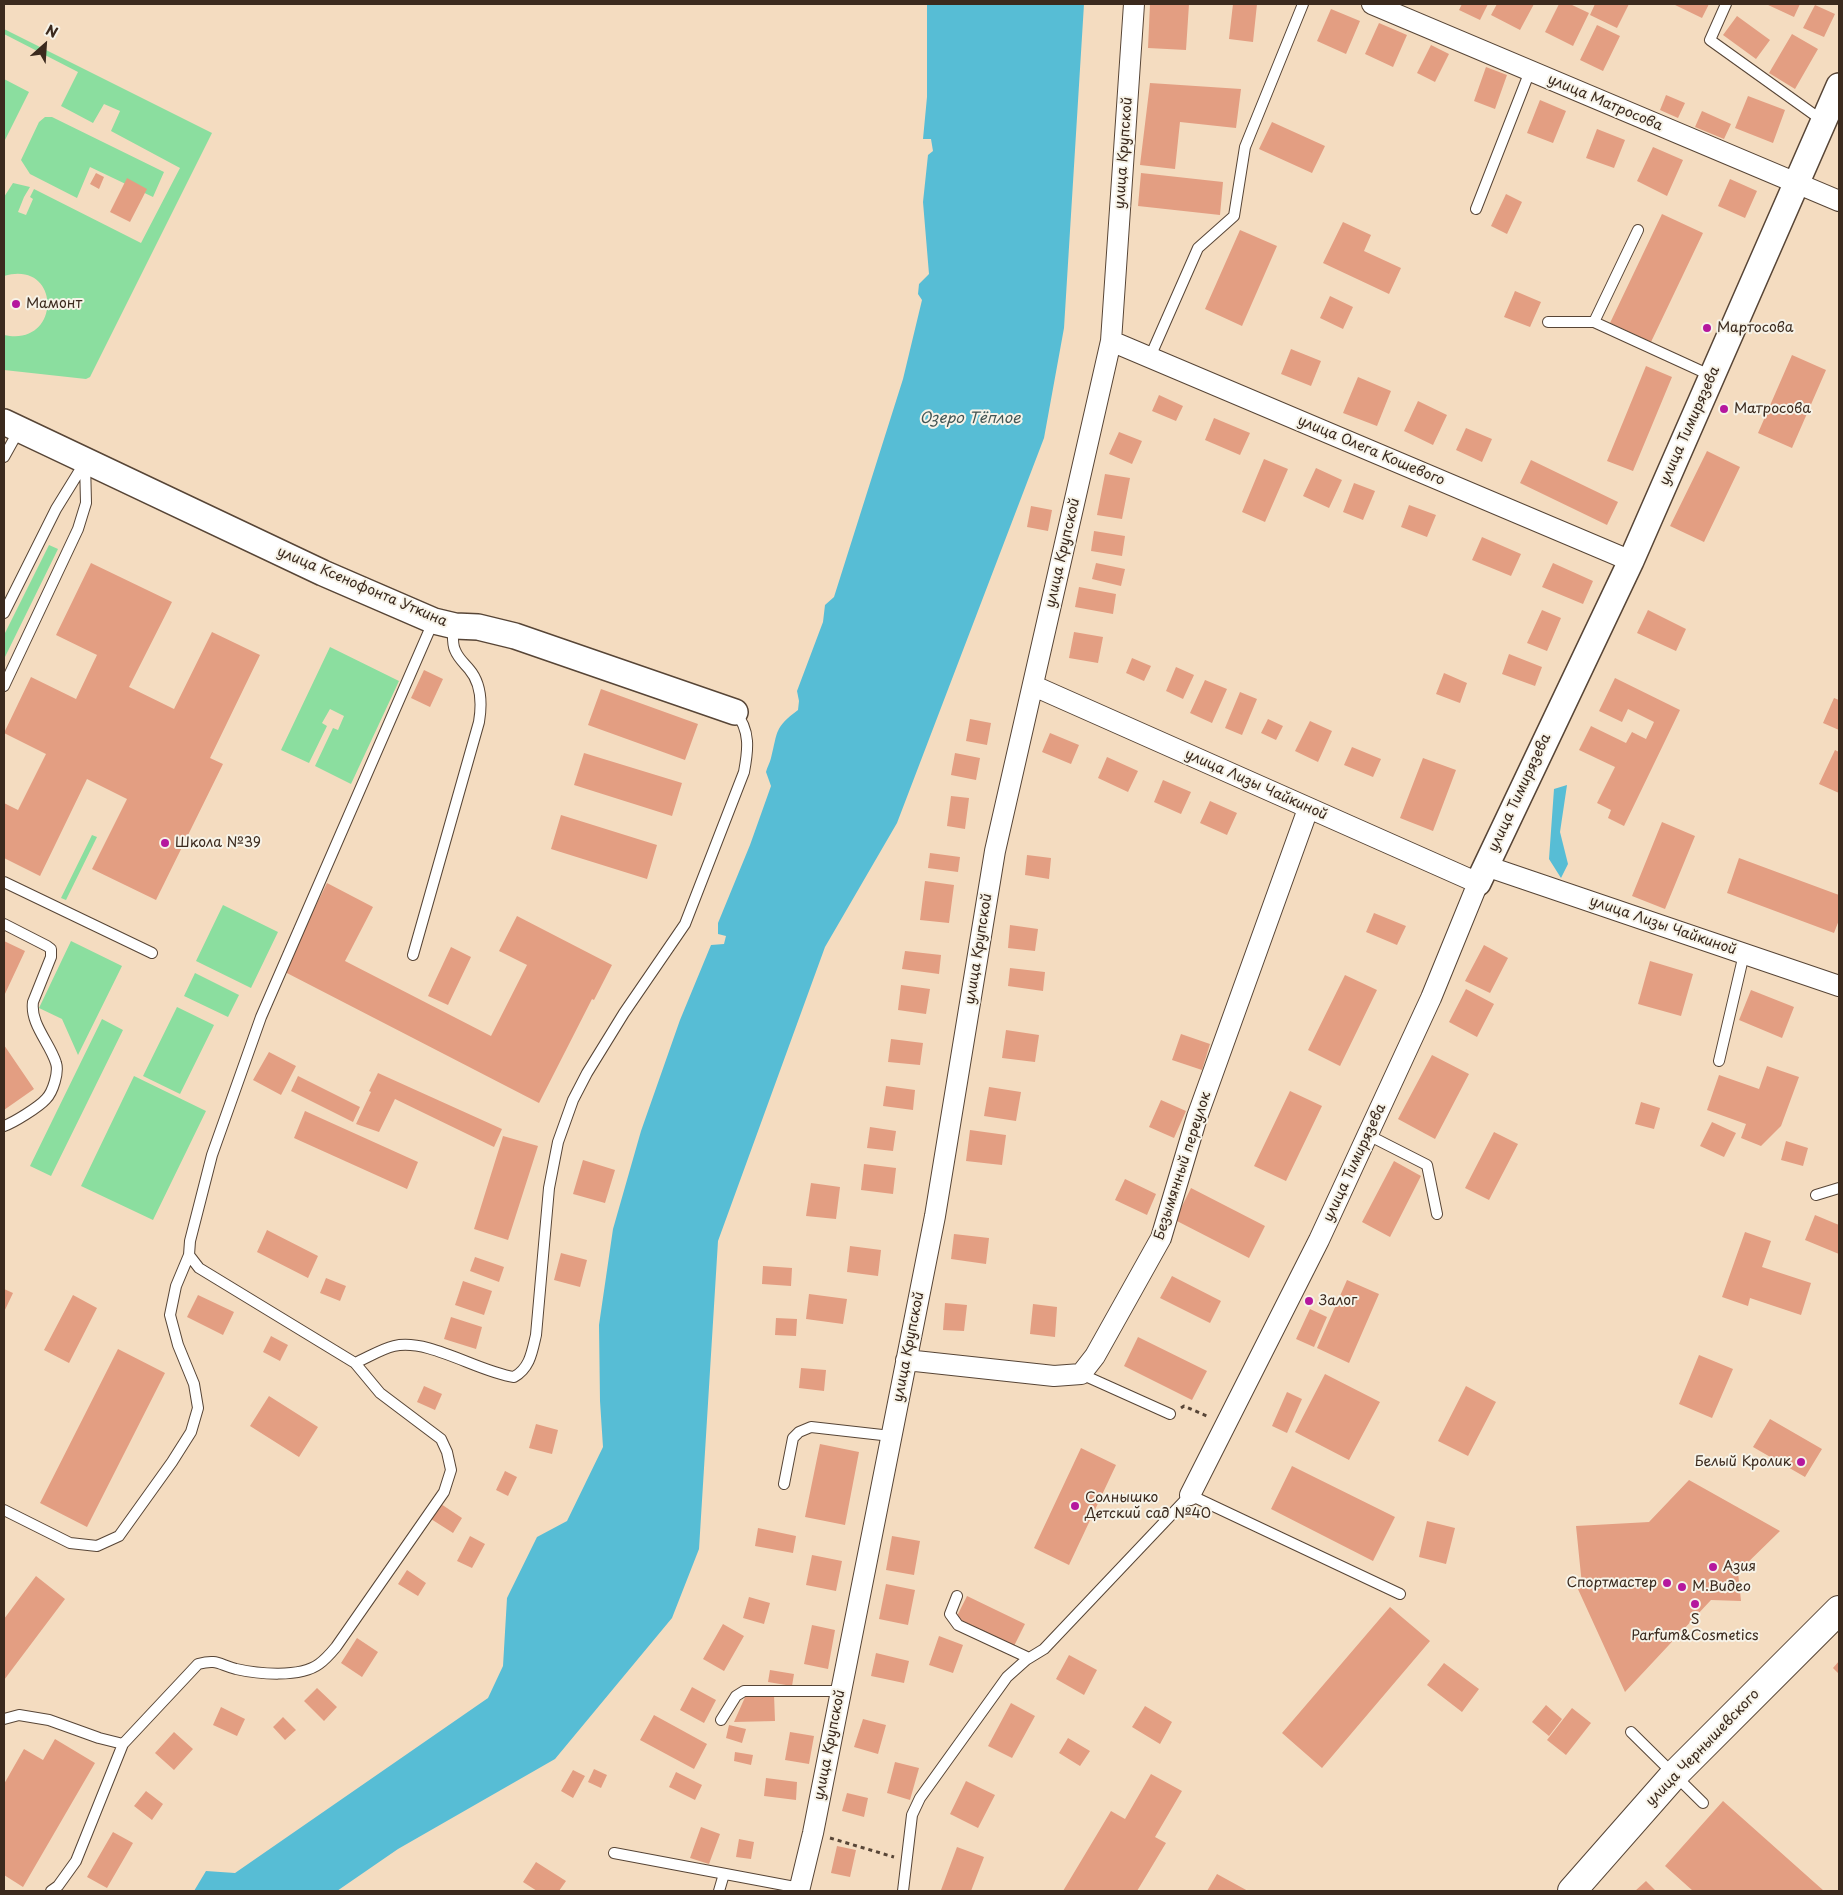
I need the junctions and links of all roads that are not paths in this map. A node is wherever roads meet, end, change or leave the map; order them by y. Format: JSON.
{"nodes":[{"id":1,"x":1134,"y":4,"type":"edge"},
{"id":2,"x":1303,"y":4,"type":"edge"},
{"id":3,"x":1372,"y":4,"type":"edge"},
{"id":4,"x":1726,"y":4,"type":"edge"},
{"id":5,"x":1530,"y":71,"type":"junction"},
{"id":6,"x":1839,"y":86,"type":"edge"},
{"id":7,"x":1824,"y":122,"type":"junction"},
{"id":8,"x":1797,"y":184,"type":"junction"},
{"id":9,"x":1839,"y":200,"type":"edge"},
{"id":10,"x":1476,"y":208,"type":"dead end"},
{"id":11,"x":1638,"y":230,"type":"dead end"},
{"id":12,"x":1548,"y":322,"type":"dead end"},
{"id":13,"x":1594,"y":322,"type":"junction"},
{"id":14,"x":1111,"y":341,"type":"junction"},
{"id":15,"x":1150,"y":357,"type":"junction"},
{"id":16,"x":1712,"y":376,"type":"junction"},
{"id":17,"x":11,"y":426,"type":"edge"},
{"id":18,"x":4,"y":456,"type":"edge"},
{"id":19,"x":85,"y":461,"type":"junction"},
{"id":20,"x":1631,"y":561,"type":"junction"},
{"id":21,"x":4,"y":614,"type":"edge"},
{"id":22,"x":443,"y":623,"type":"junction"},
{"id":23,"x":4,"y":686,"type":"edge"},
{"id":24,"x":1034,"y":686,"type":"junction"},
{"id":25,"x":735,"y":712,"type":"joint"},
{"id":26,"x":1308,"y":808,"type":"junction"},
{"id":27,"x":1482,"y":874,"type":"junction"},
{"id":28,"x":4,"y":882,"type":"edge"},
{"id":29,"x":4,"y":924,"type":"edge"},
{"id":30,"x":152,"y":953,"type":"dead end"},
{"id":31,"x":1744,"y":954,"type":"junction"},
{"id":32,"x":413,"y":955,"type":"dead end"},
{"id":33,"x":1839,"y":986,"type":"edge"},
{"id":34,"x":1719,"y":1061,"type":"dead end"},
{"id":35,"x":4,"y":1126,"type":"edge"},
{"id":36,"x":1368,"y":1136,"type":"junction"},
{"id":37,"x":1839,"y":1188,"type":"edge"},
{"id":38,"x":1816,"y":1195,"type":"dead end"},
{"id":39,"x":1437,"y":1214,"type":"dead end"},
{"id":40,"x":189,"y":1255,"type":"junction"},
{"id":41,"x":906,"y":1360,"type":"junction"},
{"id":42,"x":355,"y":1363,"type":"junction"},
{"id":43,"x":1081,"y":1374,"type":"junction"},
{"id":44,"x":1170,"y":1414,"type":"road end"},
{"id":45,"x":890,"y":1436,"type":"junction"},
{"id":46,"x":784,"y":1484,"type":"dead end"},
{"id":47,"x":1190,"y":1495,"type":"junction"},
{"id":48,"x":4,"y":1510,"type":"edge"},
{"id":49,"x":1400,"y":1594,"type":"dead end"},
{"id":50,"x":957,"y":1596,"type":"dead end"},
{"id":51,"x":1839,"y":1610,"type":"edge"},
{"id":52,"x":1028,"y":1658,"type":"junction"},
{"id":53,"x":841,"y":1691,"type":"junction"},
{"id":54,"x":4,"y":1719,"type":"edge"},
{"id":55,"x":721,"y":1720,"type":"dead end"},
{"id":56,"x":1630,"y":1732,"type":"dead end"},
{"id":57,"x":124,"y":1744,"type":"junction"},
{"id":58,"x":1674,"y":1775,"type":"junction"},
{"id":59,"x":1703,"y":1803,"type":"dead end"},
{"id":60,"x":614,"y":1853,"type":"dead end"},
{"id":61,"x":724,"y":1874,"type":"junction"},
{"id":62,"x":799,"y":1890,"type":"edge"},
{"id":63,"x":51,"y":1891,"type":"edge"},
{"id":64,"x":719,"y":1891,"type":"edge"},
{"id":65,"x":903,"y":1891,"type":"edge"},
{"id":66,"x":1572,"y":1891,"type":"edge"}],
"edges":[{"from":1,"to":14,"type":"street","name":"улица Крупской"},
{"from":2,"to":15,"type":"lane"},
{"from":3,"to":5,"type":"street","name":"улица Матросова"},
{"from":4,"to":7,"type":"lane"},
{"from":5,"to":8,"type":"street","name":"улица Матросова"},
{"from":5,"to":10,"type":"lane"},
{"from":6,"to":7,"type":"street","name":"улица Тимирязева"},
{"from":7,"to":8,"type":"street","name":"улица Тимирязева"},
{"from":8,"to":9,"type":"street","name":"улица Матросова"},
{"from":8,"to":16,"type":"street","name":"улица Тимирязева"},
{"from":11,"to":13,"type":"lane"},
{"from":12,"to":13,"type":"lane"},
{"from":13,"to":16,"type":"lane"},
{"from":14,"to":15,"type":"street","name":"улица Олега Кошевого"},
{"from":14,"to":24,"type":"street","name":"улица Крупской"},
{"from":15,"to":20,"type":"street","name":"улица Олега Кошевого"},
{"from":16,"to":20,"type":"street","name":"улица Тимирязева"},
{"from":17,"to":18,"type":"lane"},
{"from":17,"to":19,"type":"street","name":"улица Ксенофонта Уткина"},
{"from":19,"to":21,"type":"lane"},
{"from":19,"to":22,"type":"street","name":"улица Ксенофонта Уткина"},
{"from":19,"to":23,"type":"lane"},
{"from":20,"to":27,"type":"street","name":"улица Тимирязева"},
{"from":22,"to":25,"type":"street","name":"улица Ксенофонта Уткина"},
{"from":22,"to":32,"type":"lane"},
{"from":22,"to":40,"type":"lane"},
{"from":24,"to":26,"type":"street","name":"улица Лизы Чайкиной"},
{"from":24,"to":41,"type":"street","name":"улица Крупской"},
{"from":25,"to":42,"type":"lane"},
{"from":26,"to":27,"type":"street","name":"улица Лизы Чайкиной"},
{"from":26,"to":43,"type":"street","name":"Безымянный переулок"},
{"from":27,"to":31,"type":"street","name":"улица Лизы Чайкиной"},
{"from":27,"to":36,"type":"street","name":"улица Тимирязева"},
{"from":28,"to":30,"type":"lane"},
{"from":29,"to":35,"type":"lane"},
{"from":31,"to":33,"type":"street","name":"улица Лизы Чайкиной"},
{"from":31,"to":34,"type":"lane"},
{"from":36,"to":39,"type":"lane"},
{"from":36,"to":47,"type":"street","name":"улица Тимирязева"},
{"from":37,"to":38,"type":"lane"},
{"from":40,"to":42,"type":"lane"},
{"from":40,"to":48,"type":"lane"},
{"from":41,"to":43,"type":"street"},
{"from":41,"to":45,"type":"street","name":"улица Крупской"},
{"from":42,"to":57,"type":"lane"},
{"from":43,"to":44,"type":"lane"},
{"from":45,"to":46,"type":"lane"},
{"from":45,"to":53,"type":"street","name":"улица Крупской"},
{"from":47,"to":49,"type":"lane"},
{"from":47,"to":52,"type":"lane"},
{"from":50,"to":52,"type":"lane"},
{"from":51,"to":58,"type":"main road","name":"улица Чернышевского"},
{"from":52,"to":65,"type":"lane"},
{"from":53,"to":55,"type":"lane"},
{"from":53,"to":62,"type":"street","name":"улица Крупской"},
{"from":54,"to":57,"type":"lane"},
{"from":56,"to":58,"type":"lane"},
{"from":57,"to":63,"type":"lane"},
{"from":58,"to":59,"type":"lane"},
{"from":58,"to":66,"type":"main road","name":"улица Чернышевского"},
{"from":60,"to":61,"type":"lane"},
{"from":61,"to":62,"type":"lane"},
{"from":61,"to":64,"type":"lane"}]}
